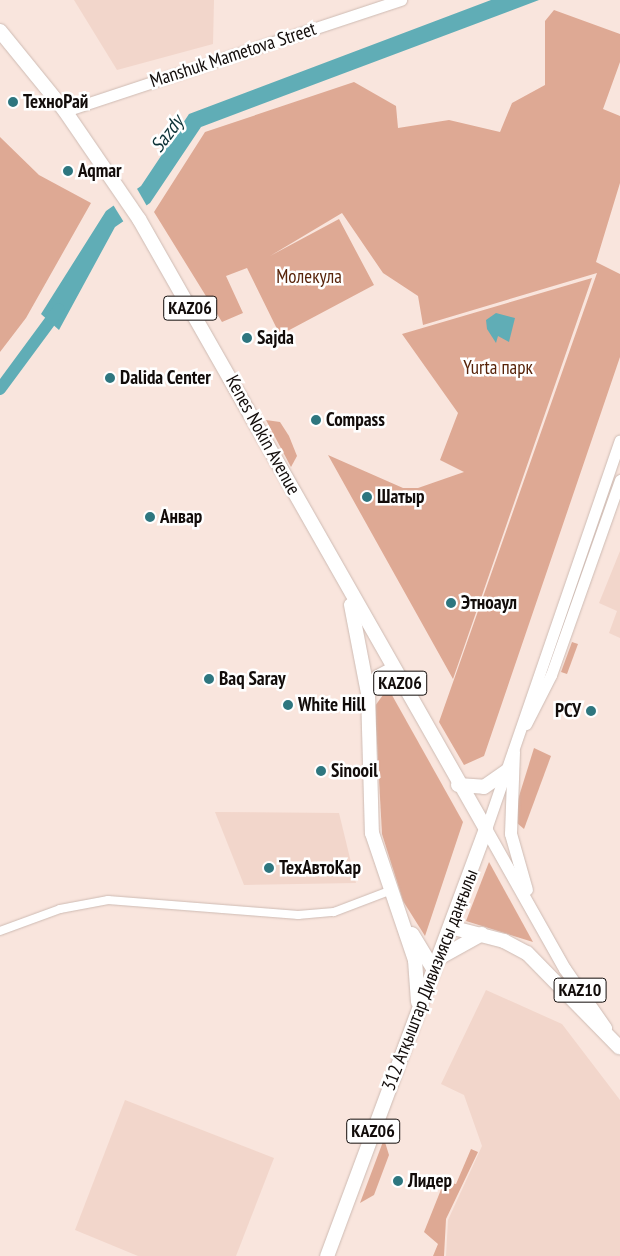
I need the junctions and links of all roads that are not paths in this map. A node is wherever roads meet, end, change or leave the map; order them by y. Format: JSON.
{"nodes":[{"id":1,"x":401,"y":0,"type":"edge"},
{"id":2,"x":0,"y":31,"type":"edge"},
{"id":3,"x":65,"y":111,"type":"junction"},
{"id":4,"x":620,"y":440,"type":"edge"},
{"id":5,"x":620,"y":480,"type":"edge"},
{"id":6,"x":582,"y":548,"type":"junction"},
{"id":7,"x":594,"y":553,"type":"junction"},
{"id":8,"x":344,"y":580,"type":"junction"},
{"id":9,"x":553,"y":628,"type":"junction"},
{"id":10,"x":566,"y":632,"type":"junction"},
{"id":11,"x":392,"y":669,"type":"junction"},
{"id":12,"x":368,"y":693,"type":"junction"},
{"id":13,"x":521,"y":732,"type":"junction"},
{"id":14,"x":514,"y":752,"type":"junction"},
{"id":15,"x":507,"y":771,"type":"junction"},
{"id":16,"x":458,"y":785,"type":"junction"},
{"id":17,"x":486,"y":830,"type":"junction"},
{"id":18,"x":389,"y":891,"type":"junction"},
{"id":19,"x":399,"y":917,"type":"junction"},
{"id":20,"x":450,"y":927,"type":"junction"},
{"id":21,"x":0,"y":932,"type":"edge"},
{"id":22,"x":543,"y":932,"type":"junction"},
{"id":23,"x":482,"y":934,"type":"junction"},
{"id":24,"x":436,"y":964,"type":"junction"},
{"id":25,"x":419,"y":1005,"type":"junction"},
{"id":26,"x":620,"y":1048,"type":"edge"},
{"id":27,"x":326,"y":1256,"type":"edge"}],
"edges":[{"from":1,"to":3,"type":"main road","name":"Manshuk Mametova Street"},
{"from":2,"to":3,"type":"highway","name":"Kenes Nokin Avenue","number":"KАZ06"},
{"from":3,"to":8,"type":"highway","name":"Kenes Nokin Avenue","number":"KАZ06"},
{"from":4,"to":6,"type":"main road","name":"312 Атқыштар Дивизиясы даңғылы"},
{"from":5,"to":7,"type":"main road","name":"312 Атқыштар Дивизиясы даңғылы"},
{"from":6,"to":7,"type":"main road"},
{"from":6,"to":9,"type":"main road","name":"312 Атқыштар Дивизиясы даңғылы"},
{"from":7,"to":10,"type":"main road","name":"312 Атқыштар Дивизиясы даңғылы"},
{"from":8,"to":11,"type":"highway","name":"Kenes Nokin Avenue","number":"KАZ06"},
{"from":8,"to":12,"type":"highway"},
{"from":9,"to":10,"type":"main road"},
{"from":9,"to":13,"type":"main road","name":"312 Атқыштар Дивизиясы даңғылы"},
{"from":10,"to":13,"type":"main road","name":"312 Атқыштар Дивизиясы даңғылы"},
{"from":11,"to":12,"type":"highway"},
{"from":11,"to":16,"type":"highway","name":"Kenes Nokin Avenue","number":"KАZ06"},
{"from":12,"to":18,"type":"highway"},
{"from":13,"to":14,"type":"main road","name":"312 Атқыштар Дивизиясы даңғылы"},
{"from":14,"to":15,"type":"main road","name":"312 Атқыштар Дивизиясы даңғылы"},
{"from":14,"to":22,"type":"main road"},
{"from":15,"to":16,"type":"highway"},
{"from":15,"to":17,"type":"main road","name":"312 Атқыштар Дивизиясы даңғылы"},
{"from":16,"to":17,"type":"highway","name":"Kenes Nokin Avenue","number":"KАZ06"},
{"from":17,"to":20,"type":"highway","name":"312 Атқыштар Дивизиясы даңғылы","number":"KАZ06"},
{"from":17,"to":22,"type":"main road","number":"KAZ10"},
{"from":18,"to":19,"type":"highway"},
{"from":18,"to":21,"type":"street"},
{"from":19,"to":24,"type":"highway"},
{"from":19,"to":25,"type":"highway"},
{"from":20,"to":23,"type":"highway"},
{"from":20,"to":24,"type":"highway","name":"312 Атқыштар Дивизиясы даңғылы","number":"KАZ06"},
{"from":22,"to":26,"type":"main road","number":"KAZ10"},
{"from":23,"to":24,"type":"highway"},
{"from":23,"to":26,"type":"highway"},
{"from":24,"to":25,"type":"highway","name":"312 Атқыштар Дивизиясы даңғылы","number":"KАZ06"},
{"from":25,"to":27,"type":"highway","name":"312 Атқыштар Дивизиясы даңғылы","number":"KАZ06"}]}
